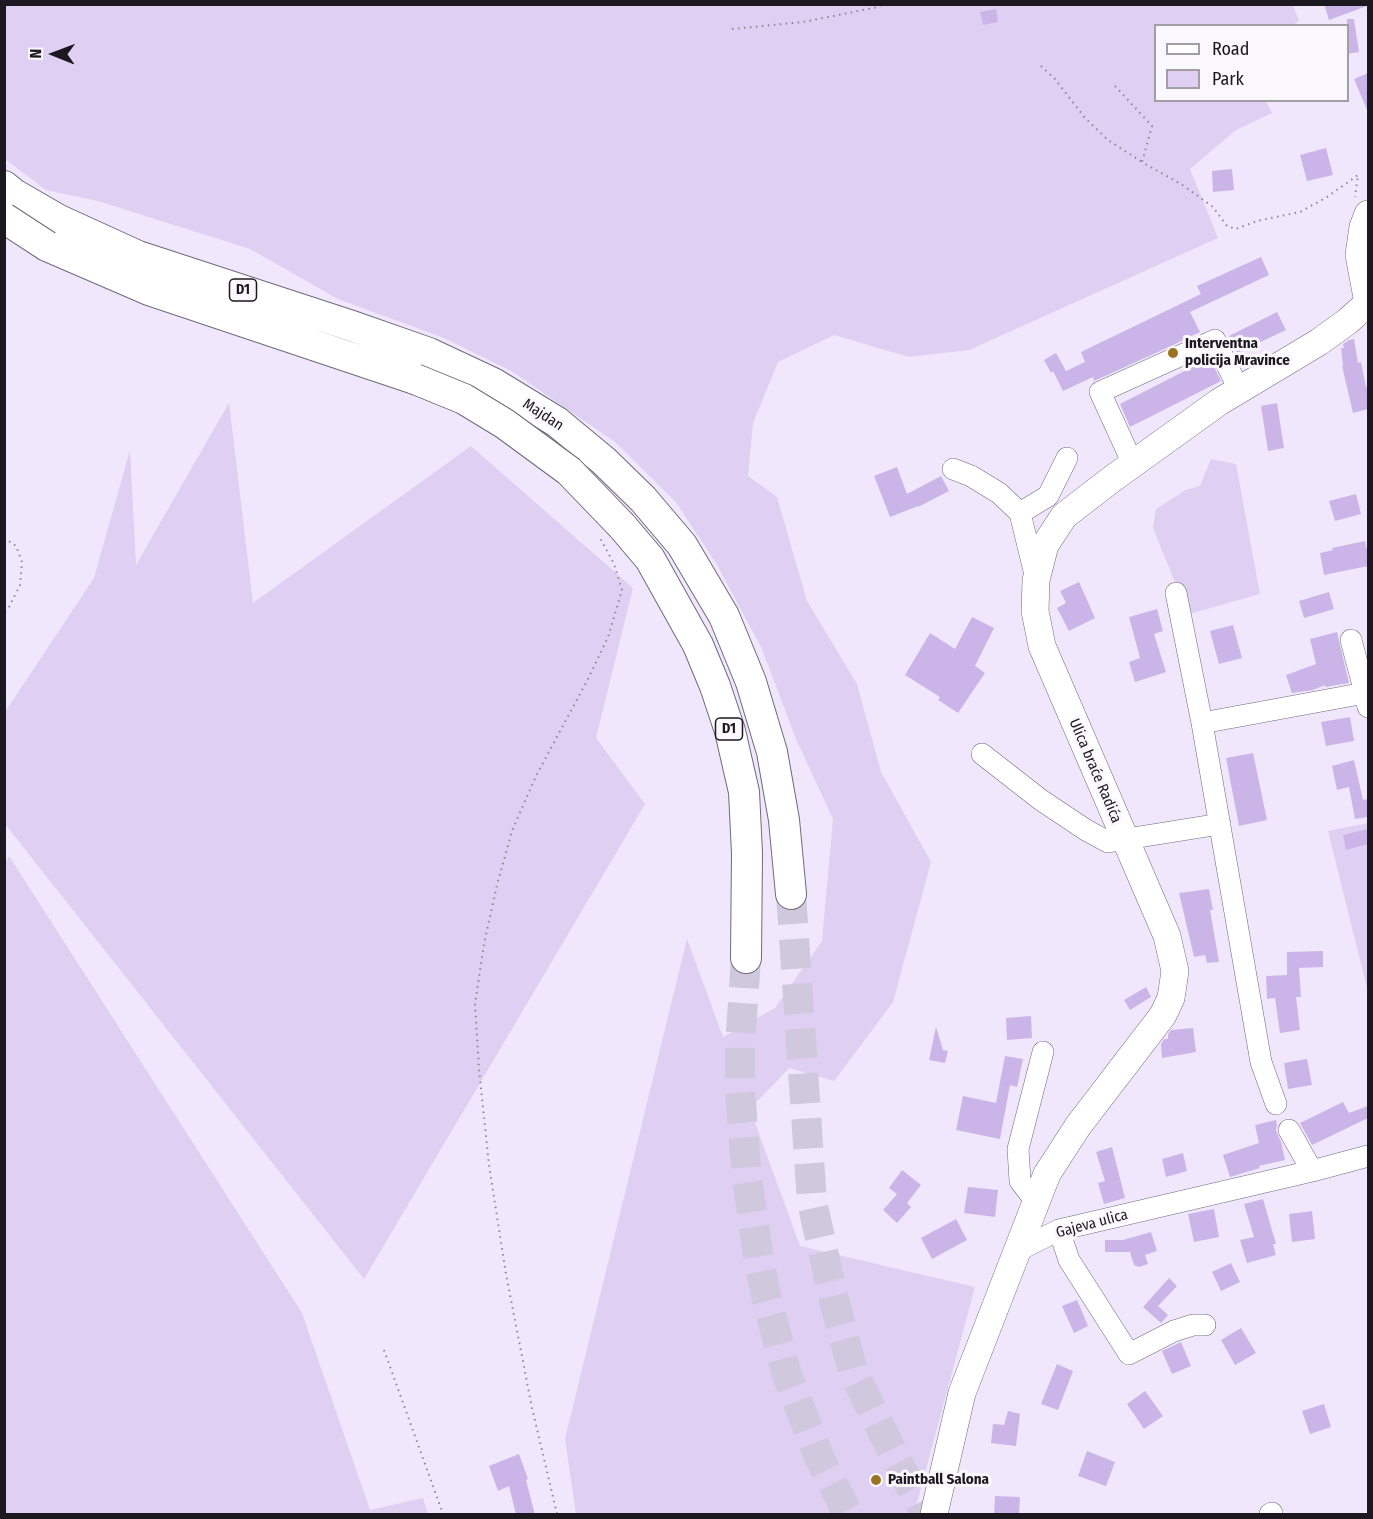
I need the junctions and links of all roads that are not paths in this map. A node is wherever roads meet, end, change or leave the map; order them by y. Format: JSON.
{"nodes":[{"id":1,"x":4,"y":186,"type":"edge"},
{"id":2,"x":1362,"y":205,"type":"edge"},
{"id":3,"x":4,"y":218,"type":"edge"},
{"id":4,"x":53,"y":233,"type":"junction"},
{"id":5,"x":1368,"y":303,"type":"edge"},
{"id":6,"x":422,"y":366,"type":"junction"},
{"id":7,"x":1239,"y":390,"type":"junction"},
{"id":8,"x":1066,"y":458,"type":"dead end"},
{"id":9,"x":1133,"y":464,"type":"junction"},
{"id":10,"x":952,"y":469,"type":"dead end"},
{"id":11,"x":1020,"y":513,"type":"junction"},
{"id":12,"x":1036,"y":580,"type":"junction"},
{"id":13,"x":1176,"y":593,"type":"dead end"},
{"id":14,"x":1351,"y":640,"type":"dead end"},
{"id":15,"x":1367,"y":700,"type":"edge"},
{"id":16,"x":1202,"y":723,"type":"junction"},
{"id":17,"x":982,"y":754,"type":"dead end"},
{"id":18,"x":1220,"y":824,"type":"junction"},
{"id":19,"x":1124,"y":840,"type":"junction"},
{"id":20,"x":790,"y":894,"type":"tunnel mouth"},
{"id":21,"x":746,"y":958,"type":"tunnel mouth"},
{"id":22,"x":1043,"y":1052,"type":"dead end"},
{"id":23,"x":1276,"y":1104,"type":"dead end"},
{"id":24,"x":1289,"y":1130,"type":"dead end"},
{"id":25,"x":1368,"y":1156,"type":"edge"},
{"id":26,"x":1312,"y":1171,"type":"junction"},
{"id":27,"x":1036,"y":1202,"type":"junction"},
{"id":28,"x":1059,"y":1230,"type":"junction"},
{"id":29,"x":1017,"y":1251,"type":"junction"},
{"id":30,"x":1205,"y":1325,"type":"dead end"},
{"id":31,"x":934,"y":1515,"type":"edge"}],
"edges":[{"from":1,"to":4,"type":"highway","number":"D1"},
{"from":2,"to":5,"type":"main road"},
{"from":3,"to":4,"type":"highway","number":"D1","bridge":true},
{"from":4,"to":6,"type":"highway","number":"D1"},
{"from":5,"to":7,"type":"main road","name":"Ulica braće Radića"},
{"from":6,"to":20,"type":"highway","name":"Majdan","number":"D1"},
{"from":6,"to":21,"type":"highway","name":"Majdan","number":"D1","bridge":true},
{"from":7,"to":9,"type":"main road","name":"Ulica braće Radića"},
{"from":7,"to":9,"type":"street"},
{"from":8,"to":11,"type":"street"},
{"from":9,"to":12,"type":"main road","name":"Ulica braće Radića"},
{"from":10,"to":11,"type":"street"},
{"from":11,"to":12,"type":"street"},
{"from":12,"to":19,"type":"main road","name":"Ulica braće Radića"},
{"from":13,"to":16,"type":"street"},
{"from":14,"to":15,"type":"street"},
{"from":15,"to":16,"type":"street"},
{"from":16,"to":18,"type":"street"},
{"from":17,"to":19,"type":"street"},
{"from":18,"to":19,"type":"street"},
{"from":18,"to":23,"type":"street"},
{"from":19,"to":27,"type":"main road","name":"Ulica braće Radića"},
{"from":22,"to":27,"type":"street"},
{"from":24,"to":26,"type":"street"},
{"from":25,"to":26,"type":"street","name":"Gajeva ulica"},
{"from":26,"to":28,"type":"street","name":"Gajeva ulica"},
{"from":27,"to":29,"type":"main road","name":"Ulica braće Radića"},
{"from":28,"to":29,"type":"street","name":"Gajeva ulica"},
{"from":28,"to":30,"type":"street"},
{"from":29,"to":31,"type":"main road"}]}
